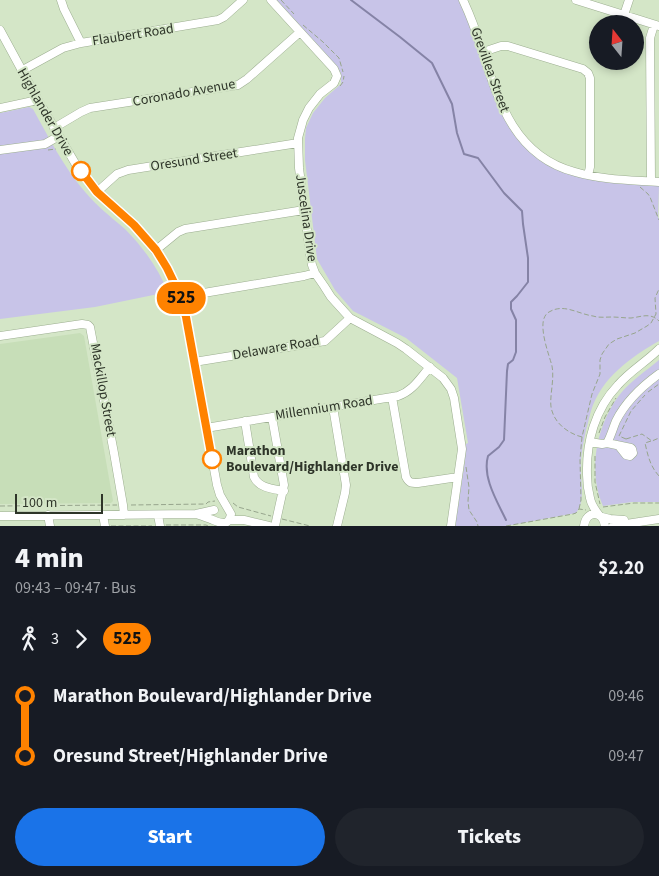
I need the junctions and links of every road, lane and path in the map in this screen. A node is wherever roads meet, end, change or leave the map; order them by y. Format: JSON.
{"nodes":[{"id":1,"x":62,"y":0,"type":"edge"},
{"id":2,"x":243,"y":0,"type":"edge"},
{"id":3,"x":271,"y":0,"type":"edge"},
{"id":4,"x":281,"y":0,"type":"edge"},
{"id":5,"x":463,"y":0,"type":"edge"},
{"id":6,"x":576,"y":0,"type":"edge"},
{"id":7,"x":629,"y":0,"type":"edge"},
{"id":8,"x":621,"y":15,"type":"edge"},
{"id":9,"x":624,"y":15,"type":"edge"},
{"id":10,"x":297,"y":18,"type":"dead end"},
{"id":11,"x":644,"y":22,"type":"edge"},
{"id":12,"x":302,"y":24,"type":"dead end"},
{"id":13,"x":656,"y":26,"type":"edge"},
{"id":14,"x":0,"y":30,"type":"edge"},
{"id":15,"x":300,"y":32,"type":"junction"},
{"id":16,"x":81,"y":43,"type":"junction"},
{"id":17,"x":483,"y":52,"type":"junction"},
{"id":18,"x":22,"y":71,"type":"junction"},
{"id":19,"x":338,"y":88,"type":"dead end"},
{"id":20,"x":38,"y":100,"type":"junction"},
{"id":21,"x":0,"y":108,"type":"edge"},
{"id":22,"x":54,"y":128,"type":"junction"},
{"id":23,"x":59,"y":136,"type":"junction"},
{"id":24,"x":298,"y":143,"type":"junction"},
{"id":25,"x":0,"y":150,"type":"edge"},
{"id":26,"x":588,"y":175,"type":"junction"},
{"id":27,"x":652,"y":183,"type":"edge"},
{"id":28,"x":97,"y":192,"type":"junction"},
{"id":29,"x":304,"y":210,"type":"junction"},
{"id":30,"x":659,"y":220,"type":"edge"},
{"id":31,"x":156,"y":250,"type":"junction"},
{"id":32,"x":315,"y":272,"type":"junction"},
{"id":33,"x":659,"y":289,"type":"edge"},
{"id":34,"x":180,"y":295,"type":"junction"},
{"id":35,"x":656,"y":317,"type":"junction"},
{"id":36,"x":350,"y":318,"type":"junction"},
{"id":37,"x":659,"y":320,"type":"edge"},
{"id":38,"x":0,"y":336,"type":"edge"},
{"id":39,"x":659,"y":350,"type":"edge"},
{"id":40,"x":194,"y":362,"type":"junction"},
{"id":41,"x":430,"y":367,"type":"junction"},
{"id":42,"x":659,"y":374,"type":"edge"},
{"id":43,"x":659,"y":384,"type":"edge"},
{"id":44,"x":392,"y":397,"type":"junction"},
{"id":45,"x":333,"y":407,"type":"junction"},
{"id":46,"x":272,"y":417,"type":"junction"},
{"id":47,"x":245,"y":421,"type":"junction"},
{"id":48,"x":206,"y":428,"type":"junction"},
{"id":49,"x":626,"y":438,"type":"junction"},
{"id":50,"x":659,"y":438,"type":"edge"},
{"id":51,"x":652,"y":441,"type":"junction"},
{"id":52,"x":590,"y":442,"type":"junction"},
{"id":53,"x":608,"y":443,"type":"junction"},
{"id":54,"x":619,"y":446,"type":"joint"},
{"id":55,"x":466,"y":462,"type":"dead end"},
{"id":56,"x":659,"y":476,"type":"edge"},
{"id":57,"x":458,"y":477,"type":"junction"},
{"id":58,"x":217,"y":486,"type":"junction"},
{"id":59,"x":284,"y":491,"type":"junction"},
{"id":60,"x":659,"y":503,"type":"edge"},
{"id":61,"x":215,"y":509,"type":"junction"},
{"id":62,"x":229,"y":509,"type":"junction"},
{"id":63,"x":196,"y":514,"type":"junction"},
{"id":64,"x":103,"y":515,"type":"junction"},
{"id":65,"x":124,"y":515,"type":"junction"},
{"id":66,"x":158,"y":515,"type":"junction"},
{"id":67,"x":0,"y":516,"type":"edge"},
{"id":68,"x":48,"y":516,"type":"junction"},
{"id":69,"x":591,"y":516,"type":"edge"},
{"id":70,"x":659,"y":519,"type":"edge"},
{"id":71,"x":249,"y":521,"type":"junction"},
{"id":72,"x":640,"y":521,"type":"junction"},
{"id":73,"x":218,"y":523,"type":"edge"},
{"id":74,"x":228,"y":523,"type":"edge"},
{"id":75,"x":50,"y":526,"type":"edge"},
{"id":76,"x":105,"y":526,"type":"edge"},
{"id":77,"x":160,"y":526,"type":"edge"},
{"id":78,"x":208,"y":526,"type":"edge"},
{"id":79,"x":269,"y":526,"type":"edge"},
{"id":80,"x":275,"y":526,"type":"edge"},
{"id":81,"x":337,"y":526,"type":"edge"},
{"id":82,"x":451,"y":526,"type":"edge"},
{"id":83,"x":478,"y":526,"type":"edge"},
{"id":84,"x":506,"y":526,"type":"edge"},
{"id":85,"x":575,"y":526,"type":"edge"},
{"id":86,"x":605,"y":526,"type":"edge"},
{"id":87,"x":613,"y":526,"type":"edge"}],
"edges":[{"from":1,"to":16,"type":"street"},
{"from":2,"to":16,"type":"street","name":"Flaubert Road"},
{"from":3,"to":15,"type":"street","name":"Juscelina Drive"},
{"from":4,"to":10,"type":"path"},
{"from":5,"to":17,"type":"street","name":"Grevillea Street"},
{"from":6,"to":8,"type":"street"},
{"from":7,"to":9,"type":"street"},
{"from":11,"to":13,"type":"street"},
{"from":12,"to":19,"type":"path"},
{"from":13,"to":27,"type":"street"},
{"from":14,"to":18,"type":"street","name":"Highlander Drive"},
{"from":15,"to":22,"type":"street","name":"Coronado Avenue"},
{"from":15,"to":24,"type":"street","name":"Juscelina Drive"},
{"from":16,"to":18,"type":"street","name":"Flaubert Road"},
{"from":17,"to":26,"type":"street","name":"Grevillea Street"},
{"from":17,"to":26,"type":"street"},
{"from":18,"to":20,"type":"street","name":"Highlander Drive"},
{"from":20,"to":21,"type":"street"},
{"from":20,"to":22,"type":"street","name":"Highlander Drive"},
{"from":22,"to":23,"type":"street","name":"Highlander Drive"},
{"from":23,"to":25,"type":"street"},
{"from":23,"to":28,"type":"street","name":"Highlander Drive"},
{"from":24,"to":28,"type":"street","name":"Oresund Street"},
{"from":24,"to":29,"type":"street","name":"Juscelina Drive"},
{"from":26,"to":27,"type":"street","name":"Grevillea Street"},
{"from":27,"to":30,"type":"path"},
{"from":28,"to":31,"type":"street","name":"Highlander Drive"},
{"from":29,"to":31,"type":"street"},
{"from":29,"to":32,"type":"street","name":"Juscelina Drive"},
{"from":31,"to":34,"type":"street","name":"Highlander Drive"},
{"from":32,"to":34,"type":"street"},
{"from":32,"to":36,"type":"street","name":"Juscelina Drive"},
{"from":33,"to":35,"type":"path"},
{"from":34,"to":40,"type":"street","name":"Highlander Drive"},
{"from":35,"to":35,"type":"path"},
{"from":35,"to":37,"type":"path"},
{"from":36,"to":40,"type":"street","name":"Delaware Road"},
{"from":36,"to":41,"type":"street","name":"Juscelina Drive"},
{"from":38,"to":65,"type":"street","name":"Mackillop Street"},
{"from":39,"to":52,"type":"street"},
{"from":40,"to":48,"type":"street","name":"Highlander Drive"},
{"from":41,"to":44,"type":"street","name":"Millennium Road"},
{"from":41,"to":57,"type":"street","name":"Juscelina Drive"},
{"from":42,"to":53,"type":"street"},
{"from":43,"to":49,"type":"path"},
{"from":44,"to":45,"type":"street","name":"Millennium Road"},
{"from":44,"to":57,"type":"street"},
{"from":45,"to":46,"type":"street","name":"Millennium Road"},
{"from":45,"to":81,"type":"street"},
{"from":46,"to":47,"type":"street","name":"Millennium Road"},
{"from":46,"to":59,"type":"street"},
{"from":47,"to":48,"type":"street","name":"Millennium Road"},
{"from":47,"to":59,"type":"street"},
{"from":48,"to":58,"type":"street","name":"Highlander Drive"},
{"from":49,"to":51,"type":"path"},
{"from":49,"to":54,"type":"path"},
{"from":50,"to":51,"type":"path"},
{"from":51,"to":56,"type":"path"},
{"from":52,"to":53,"type":"street"},
{"from":52,"to":69,"type":"street"},
{"from":53,"to":54,"type":"street"},
{"from":55,"to":83,"type":"path"},
{"from":57,"to":82,"type":"street","name":"Juscelina Drive"},
{"from":58,"to":61,"type":"street","name":"Highlander Drive"},
{"from":58,"to":62,"type":"street","name":"Highlander Drive"},
{"from":59,"to":80,"type":"street"},
{"from":60,"to":69,"type":"path"},
{"from":61,"to":62,"type":"street"},
{"from":61,"to":63,"type":"street"},
{"from":61,"to":73,"type":"street"},
{"from":62,"to":71,"type":"street"},
{"from":62,"to":74,"type":"street"},
{"from":63,"to":66,"type":"street"},
{"from":63,"to":73,"type":"street"},
{"from":64,"to":65,"type":"street"},
{"from":64,"to":68,"type":"street"},
{"from":64,"to":76,"type":"street"},
{"from":65,"to":66,"type":"street"},
{"from":66,"to":77,"type":"street"},
{"from":67,"to":68,"type":"street"},
{"from":68,"to":75,"type":"street"},
{"from":69,"to":72,"type":"street"},
{"from":69,"to":84,"type":"path"},
{"from":69,"to":85,"type":"street"},
{"from":69,"to":86,"type":"street"},
{"from":70,"to":72,"type":"street"},
{"from":71,"to":74,"type":"street"},
{"from":71,"to":79,"type":"street"},
{"from":72,"to":87,"type":"street"},
{"from":73,"to":74,"type":"street"},
{"from":76,"to":77,"type":"path"},
{"from":77,"to":78,"type":"path"}]}
